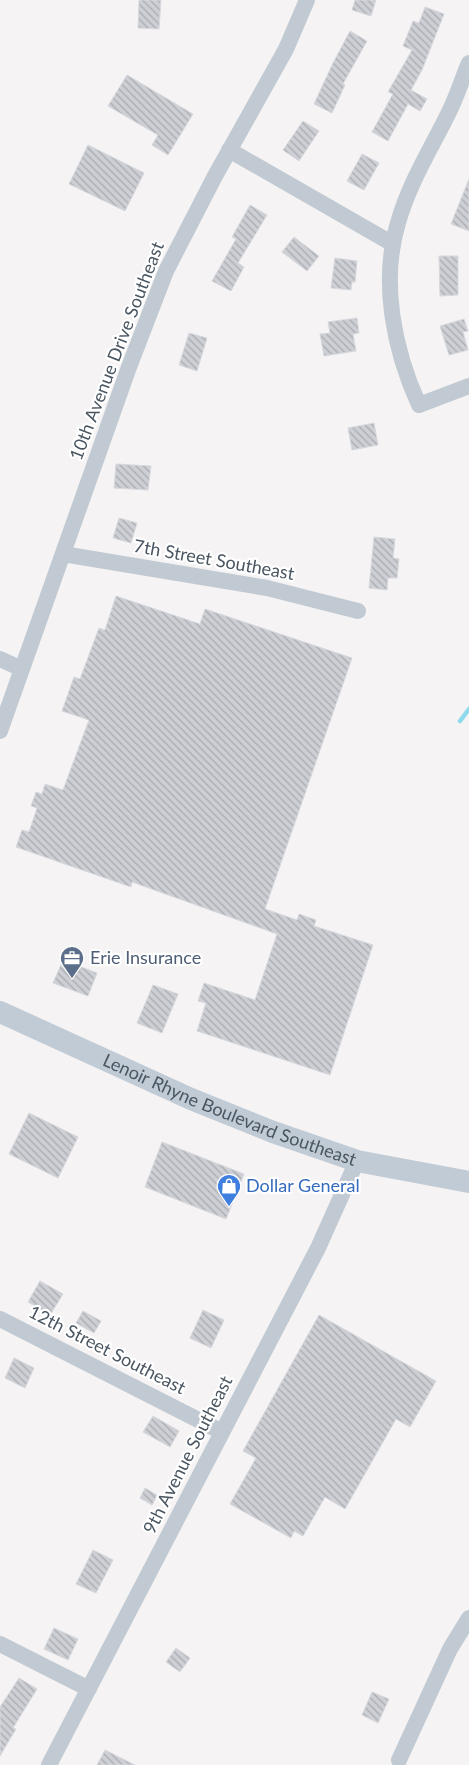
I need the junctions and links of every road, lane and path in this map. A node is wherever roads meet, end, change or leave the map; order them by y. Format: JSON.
{"nodes":[{"id":1,"x":307,"y":0,"type":"edge"},
{"id":2,"x":469,"y":63,"type":"edge"},
{"id":3,"x":229,"y":150,"type":"junction"},
{"id":4,"x":393,"y":244,"type":"junction"},
{"id":5,"x":467,"y":387,"type":"edge"},
{"id":6,"x":63,"y":554,"type":"junction"},
{"id":7,"x":358,"y":611,"type":"dead end"},
{"id":8,"x":0,"y":659,"type":"edge"},
{"id":9,"x":22,"y":670,"type":"junction"},
{"id":10,"x":0,"y":732,"type":"edge"},
{"id":11,"x":0,"y":1012,"type":"edge"},
{"id":12,"x":357,"y":1161,"type":"junction"},
{"id":13,"x":469,"y":1182,"type":"edge"},
{"id":14,"x":0,"y":1319,"type":"edge"},
{"id":15,"x":222,"y":1432,"type":"junction"},
{"id":16,"x":469,"y":1618,"type":"edge"},
{"id":17,"x":0,"y":1644,"type":"edge"},
{"id":18,"x":89,"y":1689,"type":"junction"},
{"id":19,"x":399,"y":1760,"type":"dead end"},
{"id":20,"x":49,"y":1765,"type":"edge"}],
"edges":[{"from":1,"to":3,"type":"street","name":"10th Avenue Drive Southeast"},
{"from":2,"to":4,"type":"street"},
{"from":3,"to":4,"type":"street"},
{"from":3,"to":6,"type":"street","name":"10th Avenue Drive Southeast"},
{"from":4,"to":5,"type":"street"},
{"from":6,"to":7,"type":"street","name":"7th Street Southeast"},
{"from":6,"to":9,"type":"street","name":"10th Avenue Drive Southeast"},
{"from":8,"to":9,"type":"street"},
{"from":9,"to":10,"type":"street","name":"10th Avenue Drive Southeast"},
{"from":11,"to":12,"type":"main road","name":"Lenoir Rhyne Boulevard Southeast"},
{"from":12,"to":13,"type":"main road","name":"Lenoir Rhyne Boulevard Southeast"},
{"from":12,"to":15,"type":"street","name":"9th Avenue Southeast"},
{"from":14,"to":15,"type":"street","name":"12th Street Southeast"},
{"from":15,"to":18,"type":"street","name":"9th Avenue Southeast"},
{"from":16,"to":19,"type":"street"},
{"from":17,"to":18,"type":"street"},
{"from":18,"to":20,"type":"street","name":"9th Avenue Southeast"}]}
